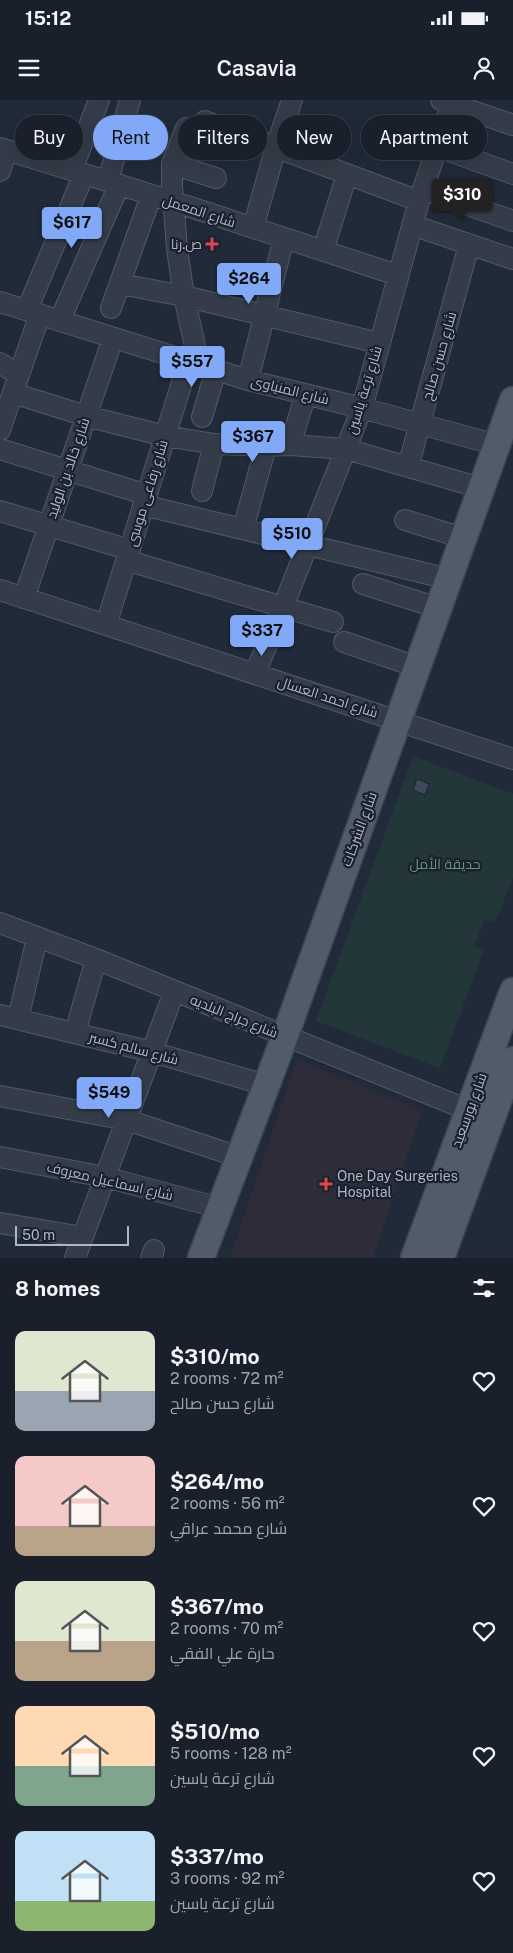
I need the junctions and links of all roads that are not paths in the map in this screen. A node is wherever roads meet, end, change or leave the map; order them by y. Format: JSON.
{"nodes":[{"id":1,"x":130,"y":100,"type":"edge"},
{"id":2,"x":292,"y":100,"type":"edge"},
{"id":3,"x":449,"y":101,"type":"edge"},
{"id":4,"x":92,"y":102,"type":"edge"},
{"id":5,"x":446,"y":115,"type":"edge"},
{"id":6,"x":513,"y":125,"type":"edge"},
{"id":7,"x":267,"y":144,"type":"edge"},
{"id":8,"x":276,"y":147,"type":"junction"},
{"id":9,"x":3,"y":149,"type":"edge"},
{"id":10,"x":178,"y":149,"type":"edge"},
{"id":11,"x":433,"y":160,"type":"edge"},
{"id":12,"x":474,"y":160,"type":"edge"},
{"id":13,"x":172,"y":164,"type":"junction"},
{"id":14,"x":0,"y":171,"type":"edge"},
{"id":15,"x":78,"y":172,"type":"junction"},
{"id":16,"x":347,"y":174,"type":"junction"},
{"id":17,"x":513,"y":174,"type":"edge"},
{"id":18,"x":216,"y":178,"type":"dead end"},
{"id":19,"x":114,"y":183,"type":"junction"},
{"id":20,"x":421,"y":195,"type":"junction"},
{"id":21,"x":151,"y":196,"type":"junction"},
{"id":22,"x":175,"y":202,"type":"junction"},
{"id":23,"x":513,"y":221,"type":"edge"},
{"id":24,"x":412,"y":225,"type":"junction"},
{"id":25,"x":253,"y":228,"type":"junction"},
{"id":26,"x":284,"y":238,"type":"junction"},
{"id":27,"x":469,"y":245,"type":"junction"},
{"id":28,"x":323,"y":251,"type":"junction"},
{"id":29,"x":513,"y":259,"type":"edge"},
{"id":30,"x":398,"y":275,"type":"junction"},
{"id":31,"x":120,"y":284,"type":"junction"},
{"id":32,"x":184,"y":296,"type":"junction"},
{"id":33,"x":0,"y":302,"type":"edge"},
{"id":34,"x":111,"y":308,"type":"dead end"},
{"id":35,"x":33,"y":312,"type":"junction"},
{"id":36,"x":264,"y":316,"type":"junction"},
{"id":37,"x":60,"y":320,"type":"junction"},
{"id":38,"x":113,"y":338,"type":"junction"},
{"id":39,"x":379,"y":343,"type":"junction"},
{"id":40,"x":0,"y":363,"type":"edge"},
{"id":41,"x":201,"y":365,"type":"junction"},
{"id":42,"x":248,"y":380,"type":"junction"},
{"id":43,"x":16,"y":384,"type":"junction"},
{"id":44,"x":306,"y":394,"type":"junction"},
{"id":45,"x":513,"y":400,"type":"edge"},
{"id":46,"x":362,"y":408,"type":"junction"},
{"id":47,"x":86,"y":416,"type":"junction"},
{"id":48,"x":202,"y":417,"type":"dead end"},
{"id":49,"x":2,"y":421,"type":"edge"},
{"id":50,"x":420,"y":424,"type":"junction"},
{"id":51,"x":165,"y":436,"type":"junction"},
{"id":52,"x":214,"y":444,"type":"junction"},
{"id":53,"x":290,"y":445,"type":"junction"},
{"id":54,"x":497,"y":445,"type":"junction"},
{"id":55,"x":266,"y":446,"type":"junction"},
{"id":56,"x":0,"y":449,"type":"edge"},
{"id":57,"x":346,"y":449,"type":"junction"},
{"id":58,"x":408,"y":467,"type":"junction"},
{"id":59,"x":68,"y":470,"type":"junction"},
{"id":60,"x":482,"y":488,"type":"junction"},
{"id":61,"x":202,"y":491,"type":"dead end"},
{"id":62,"x":145,"y":500,"type":"junction"},
{"id":63,"x":0,"y":511,"type":"edge"},
{"id":64,"x":405,"y":520,"type":"dead end"},
{"id":65,"x":49,"y":526,"type":"junction"},
{"id":66,"x":243,"y":529,"type":"junction"},
{"id":67,"x":463,"y":538,"type":"junction"},
{"id":68,"x":308,"y":546,"type":"junction"},
{"id":69,"x":128,"y":555,"type":"junction"},
{"id":70,"x":449,"y":580,"type":"junction"},
{"id":71,"x":363,"y":584,"type":"dead end"},
{"id":72,"x":0,"y":590,"type":"edge"},
{"id":73,"x":24,"y":598,"type":"junction"},
{"id":74,"x":283,"y":607,"type":"junction"},
{"id":75,"x":438,"y":608,"type":"junction"},
{"id":76,"x":333,"y":622,"type":"dead end"},
{"id":77,"x":106,"y":625,"type":"junction"},
{"id":78,"x":344,"y":642,"type":"dead end"},
{"id":79,"x":417,"y":667,"type":"junction"},
{"id":80,"x":255,"y":673,"type":"junction"},
{"id":81,"x":398,"y":720,"type":"junction"},
{"id":82,"x":513,"y":759,"type":"edge"},
{"id":83,"x":0,"y":924,"type":"edge"},
{"id":84,"x":37,"y":938,"type":"junction"},
{"id":85,"x":96,"y":959,"type":"junction"},
{"id":86,"x":513,"y":991,"type":"edge"},
{"id":87,"x":174,"y":992,"type":"junction"},
{"id":88,"x":9,"y":1017,"type":"edge"},
{"id":89,"x":75,"y":1033,"type":"junction"},
{"id":90,"x":285,"y":1036,"type":"junction"},
{"id":91,"x":152,"y":1052,"type":"junction"},
{"id":92,"x":513,"y":1060,"type":"edge"},
{"id":93,"x":266,"y":1085,"type":"junction"},
{"id":94,"x":0,"y":1096,"type":"edge"},
{"id":95,"x":468,"y":1110,"type":"junction"},
{"id":96,"x":127,"y":1120,"type":"junction"},
{"id":97,"x":0,"y":1157,"type":"edge"},
{"id":98,"x":239,"y":1157,"type":"junction"},
{"id":99,"x":105,"y":1177,"type":"junction"},
{"id":100,"x":220,"y":1208,"type":"junction"},
{"id":101,"x":0,"y":1223,"type":"edge"},
{"id":102,"x":83,"y":1238,"type":"junction"},
{"id":103,"x":76,"y":1258,"type":"edge"},
{"id":104,"x":201,"y":1258,"type":"edge"},
{"id":105,"x":414,"y":1258,"type":"edge"},
{"id":106,"x":441,"y":1258,"type":"edge"}],
"edges":[{"from":1,"to":19,"type":"street"},
{"from":2,"to":8,"type":"street"},
{"from":3,"to":5,"type":"street","name":"شارع ترعة ياسين"},
{"from":3,"to":6,"type":"street"},
{"from":4,"to":15,"type":"street"},
{"from":7,"to":8,"type":"street"},
{"from":8,"to":16,"type":"street"},
{"from":8,"to":25,"type":"street"},
{"from":9,"to":14,"type":"street"},
{"from":9,"to":15,"type":"street","name":"شارع المعمل"},
{"from":10,"to":13,"type":"street"},
{"from":11,"to":20,"type":"street","name":"شارع ترعة ياسين"},
{"from":12,"to":17,"type":"street"},
{"from":13,"to":18,"type":"street"},
{"from":13,"to":22,"type":"street"},
{"from":15,"to":19,"type":"street","name":"شارع المعمل"},
{"from":15,"to":35,"type":"street"},
{"from":16,"to":20,"type":"street"},
{"from":16,"to":28,"type":"street"},
{"from":19,"to":21,"type":"street","name":"شارع المعمل"},
{"from":19,"to":37,"type":"street"},
{"from":20,"to":23,"type":"street"},
{"from":20,"to":24,"type":"street","name":"شارع ترعة ياسين"},
{"from":21,"to":22,"type":"street","name":"شارع المعمل"},
{"from":21,"to":31,"type":"street"},
{"from":22,"to":25,"type":"street","name":"شارع المعمل"},
{"from":22,"to":32,"type":"street"},
{"from":24,"to":27,"type":"street"},
{"from":24,"to":30,"type":"street","name":"شارع ترعة ياسين"},
{"from":25,"to":26,"type":"street","name":"شارع المعمل"},
{"from":26,"to":28,"type":"street","name":"شارع المعمل"},
{"from":26,"to":36,"type":"street"},
{"from":27,"to":29,"type":"street"},
{"from":27,"to":50,"type":"street","name":"شارع حسن صالح"},
{"from":28,"to":30,"type":"street","name":"شارع المعمل"},
{"from":30,"to":39,"type":"street","name":"شارع ترعة ياسين"},
{"from":31,"to":32,"type":"street"},
{"from":31,"to":34,"type":"street"},
{"from":32,"to":36,"type":"street"},
{"from":32,"to":41,"type":"street"},
{"from":33,"to":35,"type":"street","name":"شارع المنياوى"},
{"from":35,"to":37,"type":"street","name":"شارع المنياوى"},
{"from":35,"to":43,"type":"street"},
{"from":36,"to":39,"type":"street"},
{"from":36,"to":42,"type":"street"},
{"from":37,"to":38,"type":"street","name":"شارع المنياوى"},
{"from":38,"to":41,"type":"street","name":"شارع المنياوى"},
{"from":38,"to":47,"type":"street","name":"شارع خالد بن الوليد"},
{"from":39,"to":46,"type":"street","name":"شارع ترعة ياسين"},
{"from":40,"to":43,"type":"street"},
{"from":41,"to":42,"type":"street","name":"شارع المنياوى"},
{"from":41,"to":48,"type":"street"},
{"from":41,"to":51,"type":"street","name":"شارع رفاعى موسى"},
{"from":42,"to":44,"type":"street","name":"شارع المنياوى"},
{"from":43,"to":47,"type":"street"},
{"from":43,"to":49,"type":"street"},
{"from":44,"to":46,"type":"street","name":"شارع المنياوى"},
{"from":44,"to":53,"type":"street"},
{"from":45,"to":54,"type":"main road","name":"شارع الشركات"},
{"from":46,"to":50,"type":"street","name":"شارع المنياوى"},
{"from":46,"to":57,"type":"street","name":"شارع ترعة ياسين"},
{"from":47,"to":51,"type":"street"},
{"from":47,"to":59,"type":"street","name":"شارع خالد بن الوليد"},
{"from":50,"to":54,"type":"street","name":"شارع المنياوى"},
{"from":50,"to":58,"type":"street","name":"شارع حسن صالح"},
{"from":51,"to":52,"type":"street"},
{"from":51,"to":62,"type":"street","name":"شارع رفاعى موسى"},
{"from":52,"to":55,"type":"street"},
{"from":52,"to":61,"type":"street"},
{"from":53,"to":55,"type":"street"},
{"from":53,"to":57,"type":"street"},
{"from":54,"to":60,"type":"main road","name":"شارع الشركات"},
{"from":55,"to":66,"type":"street"},
{"from":56,"to":59,"type":"street"},
{"from":57,"to":58,"type":"street"},
{"from":57,"to":68,"type":"street","name":"شارع ترعة ياسين"},
{"from":58,"to":60,"type":"street"},
{"from":59,"to":62,"type":"street"},
{"from":59,"to":65,"type":"street","name":"شارع خالد بن الوليد"},
{"from":60,"to":67,"type":"main road","name":"شارع الشركات"},
{"from":62,"to":66,"type":"street"},
{"from":62,"to":69,"type":"street","name":"شارع رفاعى موسى"},
{"from":63,"to":65,"type":"street"},
{"from":64,"to":67,"type":"street"},
{"from":65,"to":69,"type":"street"},
{"from":65,"to":73,"type":"street","name":"شارع خالد بن الوليد"},
{"from":66,"to":68,"type":"street"},
{"from":67,"to":70,"type":"main road","name":"شارع الشركات"},
{"from":68,"to":70,"type":"street"},
{"from":68,"to":74,"type":"street","name":"شارع ترعة ياسين"},
{"from":69,"to":74,"type":"street"},
{"from":69,"to":77,"type":"street","name":"شارع رفاعى موسى"},
{"from":70,"to":75,"type":"main road","name":"شارع الشركات"},
{"from":71,"to":75,"type":"street"},
{"from":72,"to":73,"type":"street","name":"شارع احمد العسال"},
{"from":73,"to":77,"type":"street","name":"شارع احمد العسال"},
{"from":74,"to":76,"type":"street"},
{"from":74,"to":80,"type":"street","name":"شارع ترعة ياسين"},
{"from":75,"to":79,"type":"main road","name":"شارع الشركات"},
{"from":77,"to":80,"type":"street","name":"شارع احمد العسال"},
{"from":78,"to":79,"type":"street"},
{"from":79,"to":81,"type":"main road","name":"شارع الشركات"},
{"from":80,"to":81,"type":"street","name":"شارع احمد العسال"},
{"from":81,"to":82,"type":"street","name":"شارع احمد العسال"},
{"from":81,"to":90,"type":"main road","name":"شارع الشركات"},
{"from":83,"to":84,"type":"street","name":"شارع جراج البلديه"},
{"from":84,"to":85,"type":"street","name":"شارع جراج البلديه"},
{"from":84,"to":88,"type":"street"},
{"from":85,"to":87,"type":"street","name":"شارع جراج البلديه"},
{"from":85,"to":89,"type":"street"},
{"from":86,"to":95,"type":"main road","name":"شارع بورسعيد"},
{"from":87,"to":90,"type":"street","name":"شارع جراج البلديه"},
{"from":87,"to":91,"type":"street"},
{"from":88,"to":89,"type":"street","name":"شارع سالم كسبر"},
{"from":89,"to":91,"type":"street","name":"شارع سالم كسبر"},
{"from":90,"to":93,"type":"main road","name":"شارع الشركات"},
{"from":90,"to":95,"type":"street","name":"شارع جراج البلديه"},
{"from":91,"to":93,"type":"street","name":"شارع سالم كسبر"},
{"from":91,"to":96,"type":"street"},
{"from":92,"to":106,"type":"main road","name":"شارع بورسعيد"},
{"from":93,"to":98,"type":"main road","name":"شارع الشركات"},
{"from":94,"to":96,"type":"street"},
{"from":95,"to":105,"type":"main road","name":"شارع بورسعيد"},
{"from":96,"to":98,"type":"street"},
{"from":96,"to":99,"type":"street"},
{"from":97,"to":99,"type":"street","name":"شارع اسماعيل معروف"},
{"from":98,"to":100,"type":"main road","name":"شارع الشركات"},
{"from":99,"to":100,"type":"street","name":"شارع اسماعيل معروف"},
{"from":99,"to":102,"type":"street"},
{"from":100,"to":104,"type":"main road","name":"شارع الشركات"},
{"from":101,"to":102,"type":"street"},
{"from":102,"to":103,"type":"street"}]}
